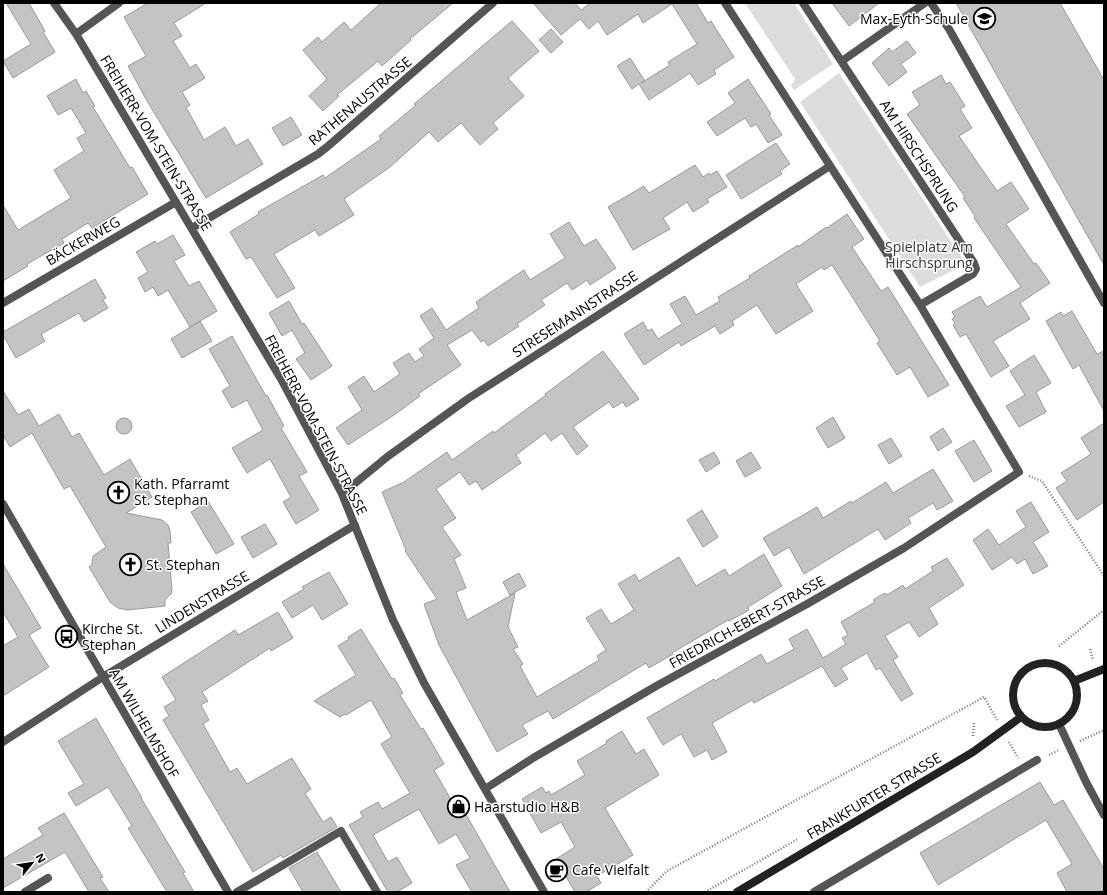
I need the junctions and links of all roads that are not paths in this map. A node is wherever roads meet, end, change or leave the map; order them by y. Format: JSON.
{"nodes":[{"id":1,"x":54,"y":3,"type":"edge"},
{"id":2,"x":119,"y":3,"type":"edge"},
{"id":3,"x":493,"y":3,"type":"edge"},
{"id":4,"x":725,"y":3,"type":"edge"},
{"id":5,"x":803,"y":3,"type":"edge"},
{"id":6,"x":925,"y":3,"type":"edge"},
{"id":7,"x":931,"y":3,"type":"edge"},
{"id":8,"x":76,"y":34,"type":"junction"},
{"id":9,"x":842,"y":61,"type":"junction"},
{"id":10,"x":830,"y":166,"type":"junction"},
{"id":11,"x":176,"y":202,"type":"junction"},
{"id":12,"x":192,"y":228,"type":"junction"},
{"id":13,"x":1104,"y":302,"type":"edge"},
{"id":14,"x":3,"y":303,"type":"edge"},
{"id":15,"x":920,"y":305,"type":"junction"},
{"id":16,"x":342,"y":494,"type":"junction"},
{"id":17,"x":3,"y":504,"type":"edge"},
{"id":18,"x":355,"y":525,"type":"junction"},
{"id":19,"x":1104,"y":669,"type":"edge"},
{"id":20,"x":103,"y":677,"type":"junction"},
{"id":21,"x":1074,"y":681,"type":"junction"},
{"id":22,"x":1021,"y":717,"type":"junction"},
{"id":23,"x":1059,"y":724,"type":"junction"},
{"id":24,"x":3,"y":742,"type":"edge"},
{"id":25,"x":1037,"y":760,"type":"dead end"},
{"id":26,"x":485,"y":789,"type":"junction"},
{"id":27,"x":1104,"y":815,"type":"edge"},
{"id":28,"x":48,"y":878,"type":"dead end"},
{"id":29,"x":25,"y":892,"type":"edge"},
{"id":30,"x":228,"y":892,"type":"edge"},
{"id":31,"x":237,"y":892,"type":"edge"},
{"id":32,"x":377,"y":892,"type":"edge"},
{"id":33,"x":544,"y":892,"type":"edge"},
{"id":34,"x":737,"y":892,"type":"edge"},
{"id":35,"x":814,"y":892,"type":"edge"}],
"edges":[{"from":1,"to":8,"type":"street","name":"FREIHERR-VOM-STEIN-STRASSE"},
{"from":2,"to":8,"type":"street"},
{"from":3,"to":12,"type":"street","name":"RATHENAUSTRASSE"},
{"from":4,"to":10,"type":"street"},
{"from":5,"to":9,"type":"street","name":"AM HIRSCHSPRUNG"},
{"from":6,"to":9,"type":"street"},
{"from":7,"to":13,"type":"street"},
{"from":8,"to":11,"type":"street","name":"FREIHERR-VOM-STEIN-STRASSE"},
{"from":9,"to":15,"type":"street","name":"AM HIRSCHSPRUNG"},
{"from":10,"to":15,"type":"street"},
{"from":10,"to":16,"type":"street","name":"STRESEMANNSTRASSE"},
{"from":11,"to":12,"type":"street","name":"FREIHERR-VOM-STEIN-STRASSE"},
{"from":11,"to":14,"type":"street","name":"BÄCKERWEG"},
{"from":12,"to":16,"type":"street","name":"FREIHERR-VOM-STEIN-STRASSE"},
{"from":15,"to":26,"type":"street","name":"FRIEDRICH-EBERT-STRASSE"},
{"from":16,"to":18,"type":"street","name":"FREIHERR-VOM-STEIN-STRASSE"},
{"from":17,"to":20,"type":"street","name":"AM WILHELMSHOF"},
{"from":18,"to":20,"type":"street","name":"LINDENSTRASSE"},
{"from":18,"to":26,"type":"street","name":"FREIHERR-VOM-STEIN-STRASSE"},
{"from":19,"to":21,"type":"street"},
{"from":20,"to":24,"type":"street","name":"LINDENSTRASSE"},
{"from":20,"to":30,"type":"street","name":"AM WILHELMSHOF"},
{"from":21,"to":22,"type":"street"},
{"from":21,"to":23,"type":"street"},
{"from":22,"to":23,"type":"street"},
{"from":22,"to":34,"type":"street","name":"FRANKFURTER STRASSE"},
{"from":23,"to":27,"type":"street"},
{"from":25,"to":35,"type":"street"},
{"from":26,"to":33,"type":"street","name":"FREIHERR-VOM-STEIN-STRASSE"},
{"from":28,"to":29,"type":"street"},
{"from":31,"to":32,"type":"street"}]}
